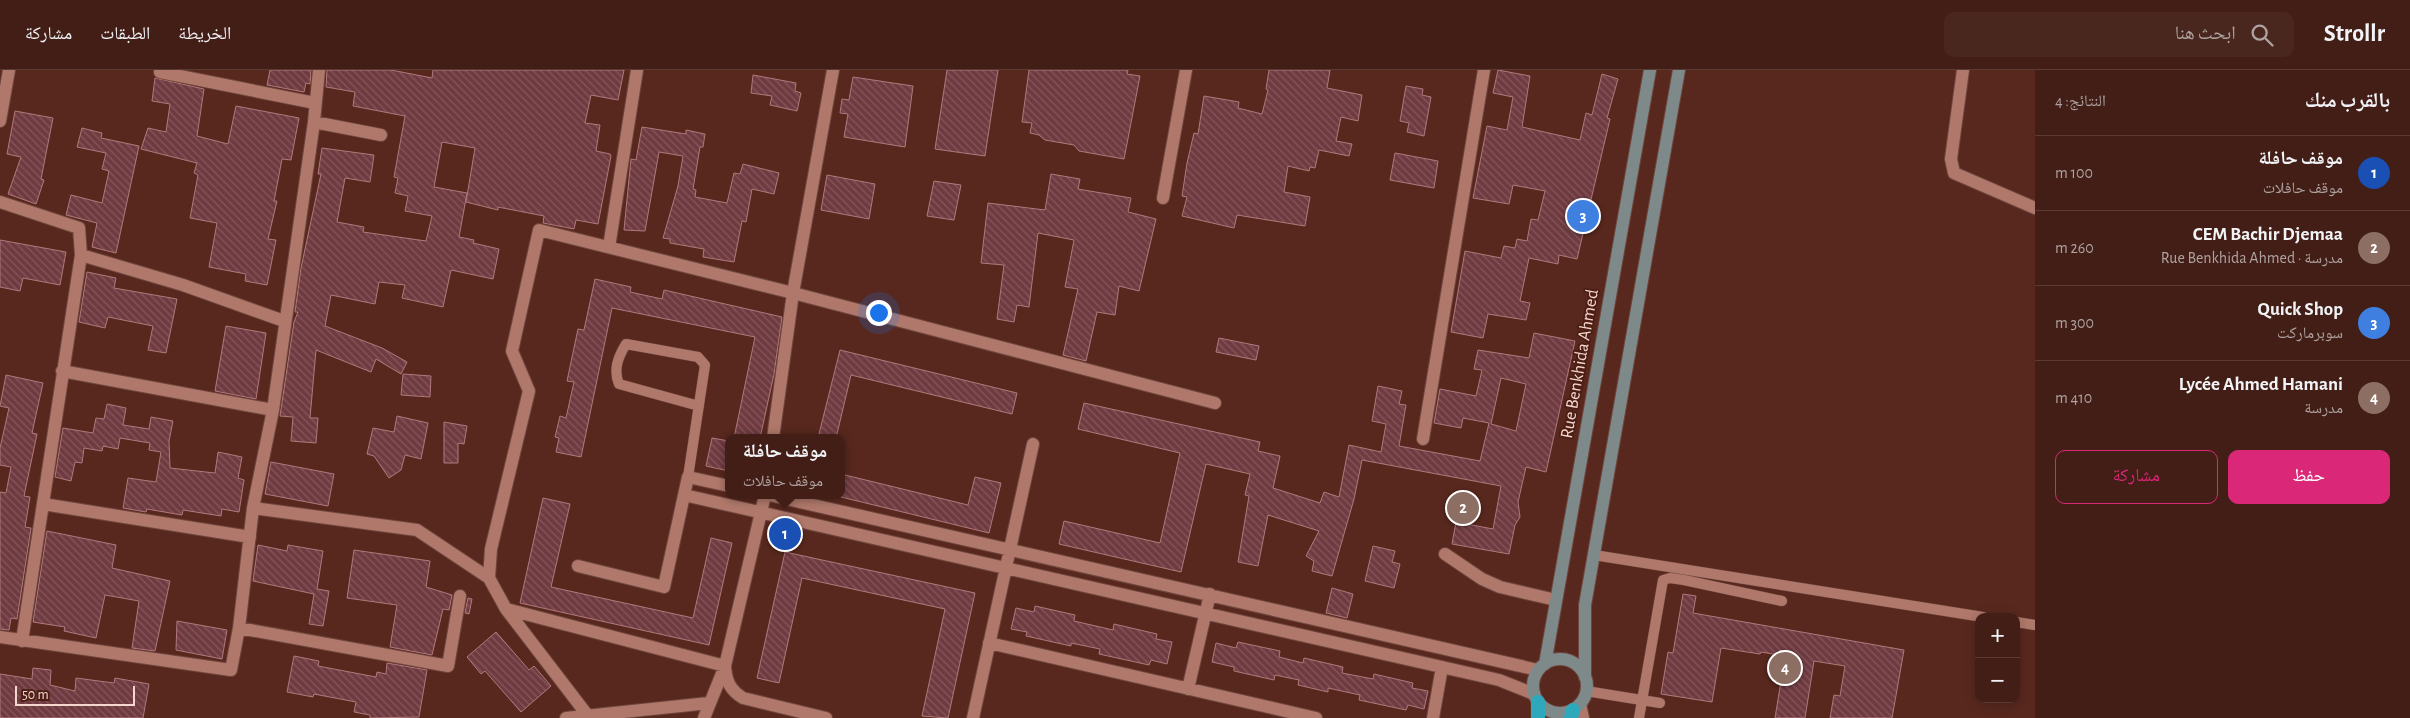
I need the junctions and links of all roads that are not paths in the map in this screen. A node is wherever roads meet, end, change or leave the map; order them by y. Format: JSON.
{"nodes":[{"id":1,"x":9,"y":70,"type":"edge"},
{"id":2,"x":319,"y":70,"type":"edge"},
{"id":3,"x":637,"y":70,"type":"edge"},
{"id":4,"x":833,"y":70,"type":"edge"},
{"id":5,"x":1186,"y":70,"type":"edge"},
{"id":6,"x":1484,"y":70,"type":"edge"},
{"id":7,"x":1650,"y":70,"type":"edge"},
{"id":8,"x":1679,"y":70,"type":"edge"},
{"id":9,"x":1963,"y":70,"type":"edge"},
{"id":10,"x":160,"y":72,"type":"dead end"},
{"id":11,"x":315,"y":103,"type":"junction"},
{"id":12,"x":0,"y":122,"type":"edge"},
{"id":13,"x":314,"y":122,"type":"junction"},
{"id":14,"x":381,"y":135,"type":"dead end"},
{"id":15,"x":1163,"y":198,"type":"dead end"},
{"id":16,"x":0,"y":202,"type":"edge"},
{"id":17,"x":2035,"y":208,"type":"edge"},
{"id":18,"x":610,"y":247,"type":"junction"},
{"id":19,"x":81,"y":255,"type":"junction"},
{"id":20,"x":793,"y":293,"type":"junction"},
{"id":21,"x":284,"y":321,"type":"junction"},
{"id":22,"x":62,"y":371,"type":"junction"},
{"id":23,"x":1215,"y":403,"type":"dead end"},
{"id":24,"x":699,"y":406,"type":"junction"},
{"id":25,"x":273,"y":410,"type":"junction"},
{"id":26,"x":774,"y":434,"type":"edge"},
{"id":27,"x":1423,"y":438,"type":"dead end"},
{"id":28,"x":1034,"y":444,"type":"dead end"},
{"id":29,"x":688,"y":477,"type":"junction"},
{"id":30,"x":725,"y":485,"type":"edge"},
{"id":31,"x":684,"y":495,"type":"junction"},
{"id":32,"x":764,"y":499,"type":"edge"},
{"id":33,"x":787,"y":499,"type":"edge"},
{"id":34,"x":43,"y":504,"type":"junction"},
{"id":35,"x":253,"y":508,"type":"junction"},
{"id":36,"x":762,"y":513,"type":"junction"},
{"id":37,"x":250,"y":537,"type":"junction"},
{"id":38,"x":1009,"y":549,"type":"junction"},
{"id":39,"x":1445,"y":554,"type":"dead end"},
{"id":40,"x":1594,"y":555,"type":"junction"},
{"id":41,"x":578,"y":566,"type":"dead end"},
{"id":42,"x":1005,"y":568,"type":"junction"},
{"id":43,"x":488,"y":578,"type":"junction"},
{"id":44,"x":1210,"y":594,"type":"junction"},
{"id":45,"x":460,"y":596,"type":"dead end"},
{"id":46,"x":1556,"y":600,"type":"junction"},
{"id":47,"x":1782,"y":601,"type":"dead end"},
{"id":48,"x":506,"y":609,"type":"junction"},
{"id":49,"x":1204,"y":613,"type":"junction"},
{"id":50,"x":1975,"y":616,"type":"edge"},
{"id":51,"x":2020,"y":623,"type":"edge"},
{"id":52,"x":2035,"y":625,"type":"edge"},
{"id":53,"x":239,"y":628,"type":"junction"},
{"id":54,"x":0,"y":637,"type":"edge"},
{"id":55,"x":22,"y":641,"type":"junction"},
{"id":56,"x":989,"y":643,"type":"junction"},
{"id":57,"x":725,"y":666,"type":"junction"},
{"id":58,"x":1442,"y":667,"type":"junction"},
{"id":59,"x":1542,"y":667,"type":"junction"},
{"id":60,"x":1585,"y":678,"type":"junction"},
{"id":61,"x":1188,"y":689,"type":"junction"},
{"id":62,"x":1586,"y":691,"type":"junction"},
{"id":63,"x":1536,"y":698,"type":"junction"},
{"id":64,"x":1642,"y":700,"type":"junction"},
{"id":65,"x":709,"y":703,"type":"junction"},
{"id":66,"x":1660,"y":703,"type":"dead end"},
{"id":67,"x":1577,"y":713,"type":"edge"},
{"id":68,"x":588,"y":716,"type":"junction"},
{"id":69,"x":566,"y":718,"type":"edge"},
{"id":70,"x":704,"y":718,"type":"edge"},
{"id":71,"x":826,"y":718,"type":"edge"},
{"id":72,"x":973,"y":718,"type":"edge"},
{"id":73,"x":1316,"y":718,"type":"edge"},
{"id":74,"x":1433,"y":718,"type":"edge"},
{"id":75,"x":1538,"y":718,"type":"edge"},
{"id":76,"x":1639,"y":718,"type":"edge"}],
"edges":[{"from":1,"to":12,"type":"street"},
{"from":2,"to":11,"type":"street"},
{"from":3,"to":18,"type":"street"},
{"from":4,"to":20,"type":"street"},
{"from":5,"to":15,"type":"street"},
{"from":6,"to":27,"type":"street"},
{"from":7,"to":46,"type":"main road","name":"Rue Benkhida Ahmed"},
{"from":8,"to":40,"type":"main road"},
{"from":9,"to":17,"type":"street"},
{"from":10,"to":11,"type":"street"},
{"from":11,"to":13,"type":"street"},
{"from":13,"to":14,"type":"street"},
{"from":13,"to":21,"type":"street"},
{"from":16,"to":19,"type":"street"},
{"from":18,"to":20,"type":"street"},
{"from":18,"to":43,"type":"street"},
{"from":19,"to":21,"type":"street"},
{"from":19,"to":22,"type":"street"},
{"from":20,"to":23,"type":"street"},
{"from":20,"to":26,"type":"street"},
{"from":21,"to":25,"type":"street"},
{"from":22,"to":25,"type":"street"},
{"from":22,"to":34,"type":"street"},
{"from":24,"to":24,"type":"lane"},
{"from":24,"to":29,"type":"lane"},
{"from":25,"to":35,"type":"street"},
{"from":28,"to":38,"type":"street"},
{"from":29,"to":30,"type":"street"},
{"from":29,"to":31,"type":"street"},
{"from":31,"to":36,"type":"street"},
{"from":31,"to":41,"type":"street"},
{"from":32,"to":36,"type":"street"},
{"from":33,"to":38,"type":"street"},
{"from":34,"to":37,"type":"street"},
{"from":34,"to":55,"type":"street"},
{"from":35,"to":37,"type":"street"},
{"from":35,"to":43,"type":"street"},
{"from":36,"to":42,"type":"street"},
{"from":36,"to":57,"type":"street"},
{"from":37,"to":53,"type":"street"},
{"from":38,"to":42,"type":"street"},
{"from":38,"to":44,"type":"street"},
{"from":39,"to":46,"type":"street"},
{"from":40,"to":50,"type":"lane"},
{"from":40,"to":60,"type":"main road"},
{"from":42,"to":49,"type":"street"},
{"from":42,"to":56,"type":"street"},
{"from":43,"to":48,"type":"street"},
{"from":44,"to":49,"type":"street"},
{"from":44,"to":59,"type":"street"},
{"from":45,"to":53,"type":"street"},
{"from":46,"to":59,"type":"main road","name":"Rue Benkhida Ahmed"},
{"from":47,"to":64,"type":"lane"},
{"from":48,"to":57,"type":"street"},
{"from":48,"to":68,"type":"street"},
{"from":49,"to":58,"type":"street"},
{"from":49,"to":61,"type":"street"},
{"from":51,"to":52,"type":"lane"},
{"from":53,"to":55,"type":"street"},
{"from":54,"to":55,"type":"street"},
{"from":56,"to":61,"type":"street"},
{"from":56,"to":72,"type":"street"},
{"from":57,"to":65,"type":"street"},
{"from":57,"to":71,"type":"street"},
{"from":58,"to":63,"type":"street"},
{"from":58,"to":74,"type":"street"},
{"from":59,"to":60,"type":"main road"},
{"from":59,"to":63,"type":"main road"},
{"from":60,"to":62,"type":"main road"},
{"from":61,"to":73,"type":"street"},
{"from":62,"to":64,"type":"lane"},
{"from":62,"to":67,"type":"main road"},
{"from":63,"to":67,"type":"main road"},
{"from":63,"to":75,"type":"highway"},
{"from":64,"to":66,"type":"lane"},
{"from":64,"to":76,"type":"lane"},
{"from":65,"to":68,"type":"street"},
{"from":65,"to":70,"type":"street"},
{"from":68,"to":69,"type":"street"}]}
